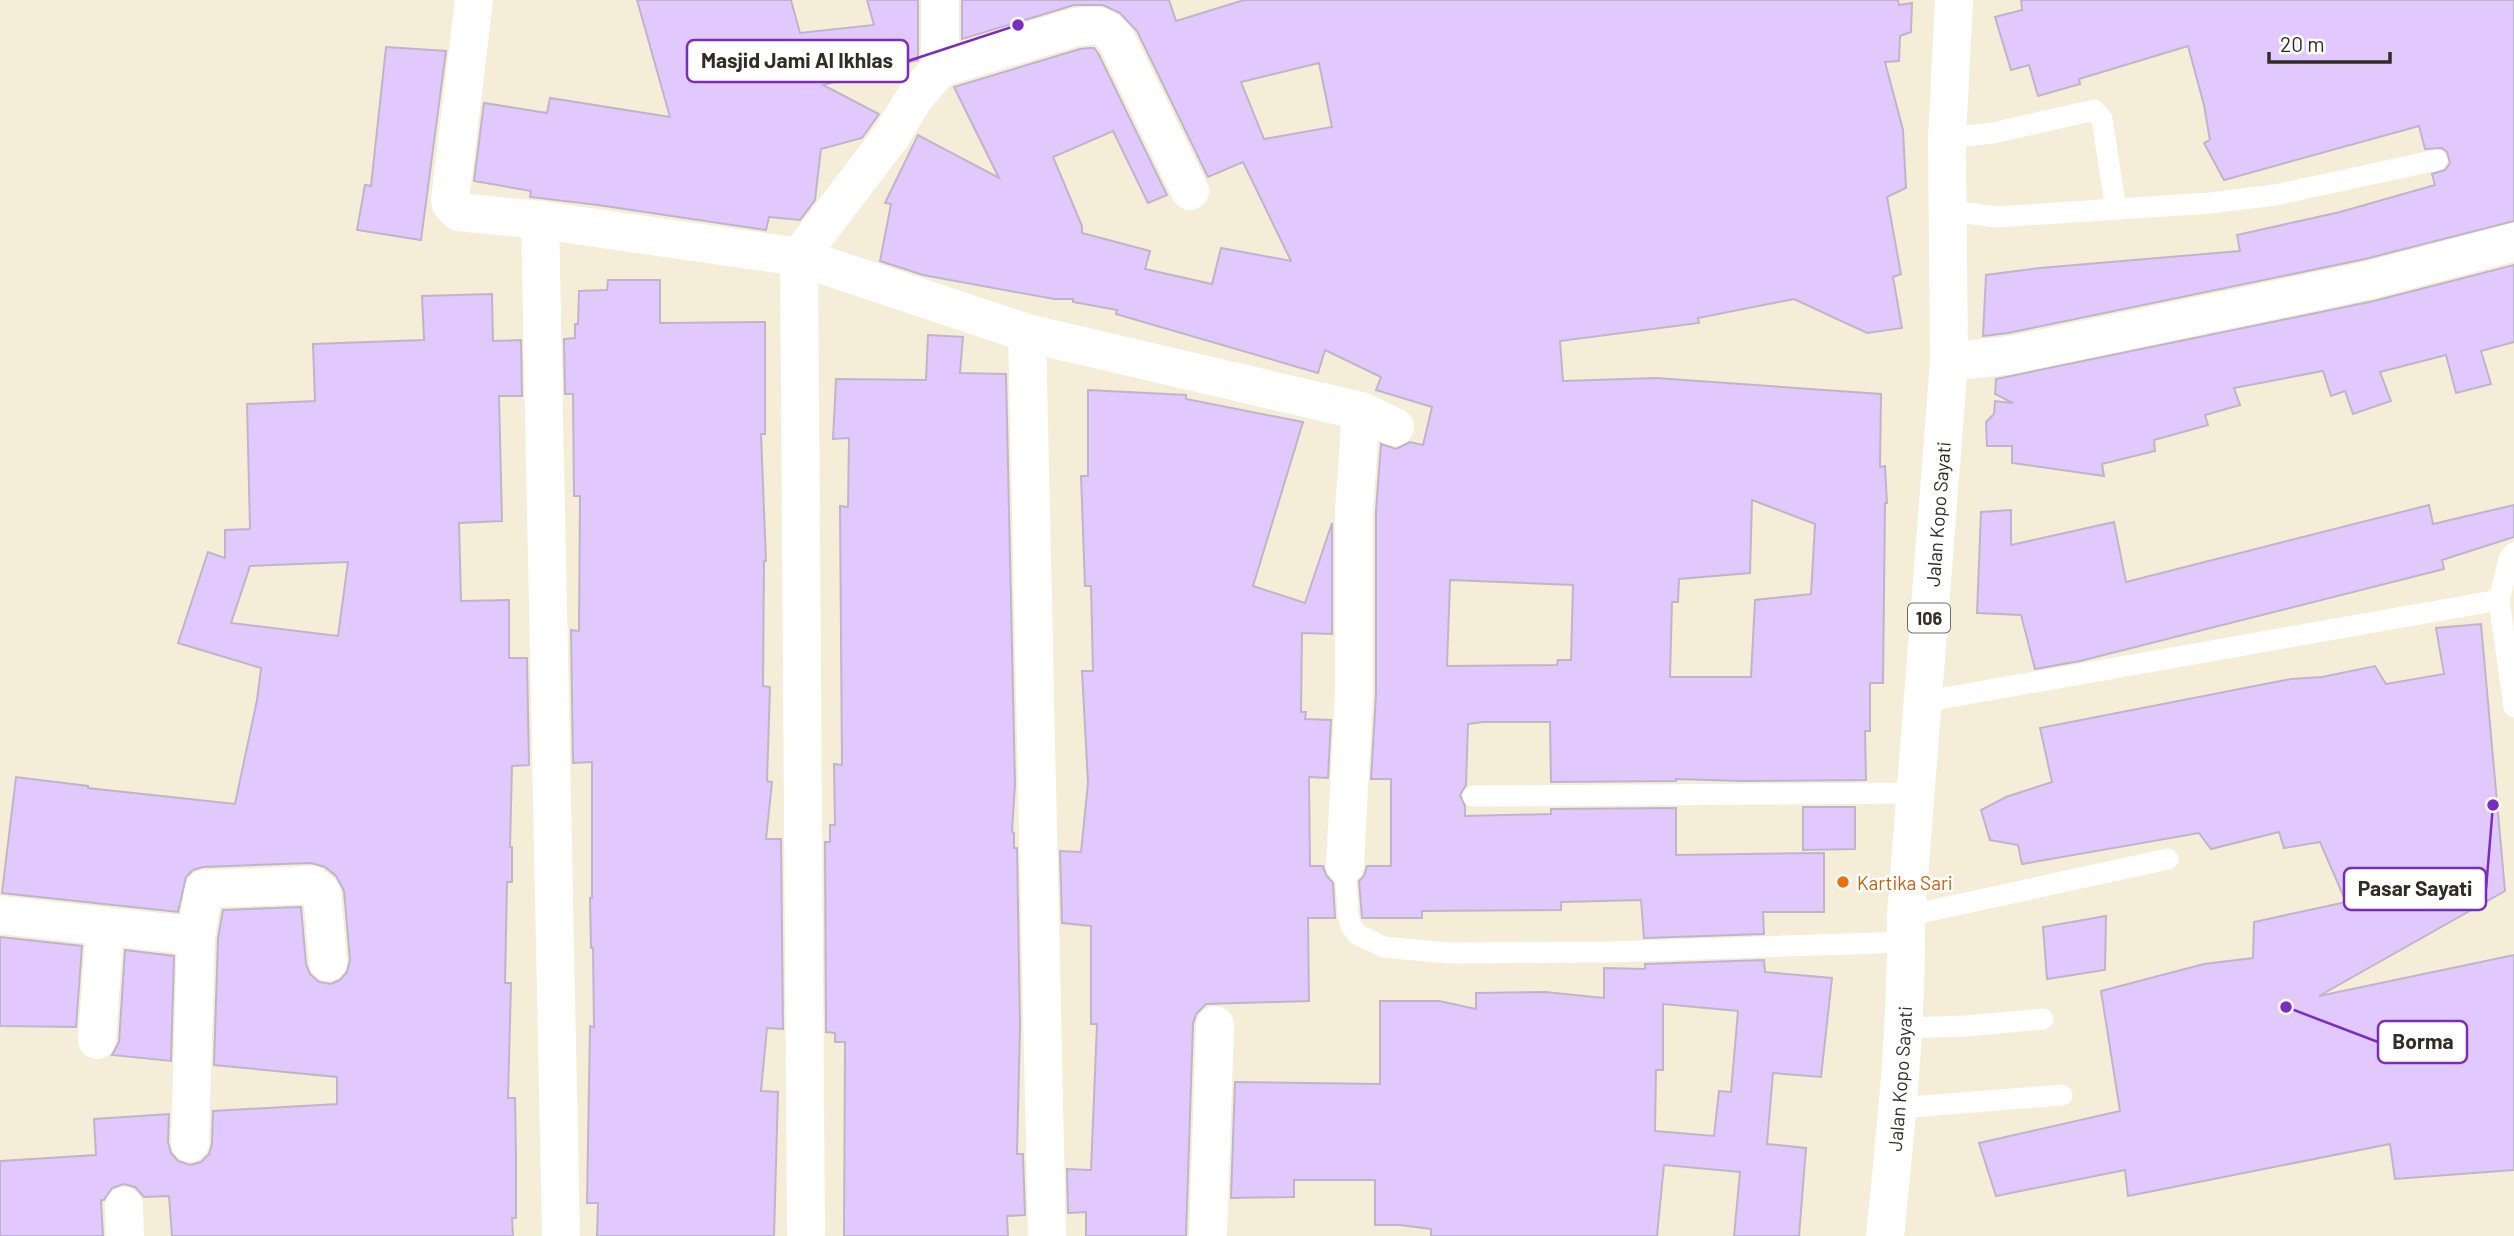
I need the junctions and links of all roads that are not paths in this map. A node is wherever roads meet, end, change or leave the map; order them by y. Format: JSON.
{"nodes":[{"id":1,"x":474,"y":0,"type":"edge"},
{"id":2,"x":940,"y":0,"type":"edge"},
{"id":3,"x":1954,"y":0,"type":"edge"},
{"id":4,"x":940,"y":68,"type":"junction"},
{"id":5,"x":1947,"y":138,"type":"junction"},
{"id":6,"x":2437,"y":160,"type":"dead end"},
{"id":7,"x":1190,"y":191,"type":"dead end"},
{"id":8,"x":1946,"y":210,"type":"junction"},
{"id":9,"x":2116,"y":210,"type":"junction"},
{"id":10,"x":540,"y":220,"type":"junction"},
{"id":11,"x":2514,"y":242,"type":"edge"},
{"id":12,"x":799,"y":257,"type":"junction"},
{"id":13,"x":1027,"y":332,"type":"junction"},
{"id":14,"x":1949,"y":362,"type":"junction"},
{"id":15,"x":1361,"y":411,"type":"junction"},
{"id":16,"x":1395,"y":427,"type":"dead end"},
{"id":17,"x":2514,"y":553,"type":"edge"},
{"id":18,"x":2499,"y":600,"type":"junction"},
{"id":19,"x":1922,"y":702,"type":"junction"},
{"id":20,"x":2514,"y":707,"type":"edge"},
{"id":21,"x":1915,"y":793,"type":"junction"},
{"id":22,"x":1473,"y":796,"type":"dead end"},
{"id":23,"x":2168,"y":859,"type":"dead end"},
{"id":24,"x":1345,"y":865,"type":"joint"},
{"id":25,"x":0,"y":915,"type":"edge"},
{"id":26,"x":105,"y":926,"type":"junction"},
{"id":27,"x":1906,"y":929,"type":"junction"},
{"id":28,"x":196,"y":936,"type":"junction"},
{"id":29,"x":328,"y":962,"type":"dead end"},
{"id":30,"x":2043,"y":1019,"type":"dead end"},
{"id":31,"x":1215,"y":1025,"type":"dead end"},
{"id":32,"x":1903,"y":1028,"type":"junction"},
{"id":33,"x":97,"y":1041,"type":"dead end"},
{"id":34,"x":2062,"y":1095,"type":"dead end"},
{"id":35,"x":1898,"y":1108,"type":"junction"},
{"id":36,"x":190,"y":1143,"type":"dead end"},
{"id":37,"x":561,"y":1236,"type":"edge"},
{"id":38,"x":806,"y":1236,"type":"edge"},
{"id":39,"x":1047,"y":1236,"type":"edge"},
{"id":40,"x":1208,"y":1236,"type":"edge"},
{"id":41,"x":1885,"y":1236,"type":"edge"}],
"edges":[{"from":1,"to":10,"type":"street"},
{"from":2,"to":4,"type":"street"},
{"from":3,"to":5,"type":"street","name":"Jalan Kopo Sayati","number":"106"},
{"from":4,"to":7,"type":"street"},
{"from":4,"to":12,"type":"street"},
{"from":5,"to":8,"type":"street","name":"Jalan Kopo Sayati","number":"106"},
{"from":5,"to":9,"type":"lane"},
{"from":6,"to":9,"type":"lane"},
{"from":8,"to":9,"type":"lane"},
{"from":8,"to":14,"type":"street","name":"Jalan Kopo Sayati","number":"106"},
{"from":10,"to":12,"type":"street"},
{"from":10,"to":37,"type":"street"},
{"from":11,"to":14,"type":"street"},
{"from":12,"to":13,"type":"street"},
{"from":12,"to":38,"type":"street"},
{"from":13,"to":15,"type":"street"},
{"from":13,"to":39,"type":"street"},
{"from":14,"to":19,"type":"street","name":"Jalan Kopo Sayati","number":"106"},
{"from":15,"to":16,"type":"street"},
{"from":15,"to":24,"type":"street"},
{"from":17,"to":18,"type":"lane"},
{"from":18,"to":19,"type":"lane"},
{"from":18,"to":20,"type":"lane"},
{"from":19,"to":21,"type":"street","name":"Jalan Kopo Sayati","number":"106"},
{"from":21,"to":22,"type":"lane"},
{"from":21,"to":27,"type":"street","name":"Jalan Kopo Sayati","number":"106"},
{"from":23,"to":27,"type":"lane"},
{"from":24,"to":27,"type":"lane"},
{"from":25,"to":26,"type":"street"},
{"from":26,"to":28,"type":"street"},
{"from":26,"to":33,"type":"street"},
{"from":27,"to":32,"type":"street","name":"Jalan Kopo Sayati","number":"106"},
{"from":28,"to":29,"type":"street"},
{"from":28,"to":36,"type":"street"},
{"from":30,"to":32,"type":"lane"},
{"from":31,"to":40,"type":"street"},
{"from":32,"to":35,"type":"street","name":"Jalan Kopo Sayati","number":"106"},
{"from":34,"to":35,"type":"lane"},
{"from":35,"to":41,"type":"street","name":"Jalan Kopo Sayati","number":"106"}]}
